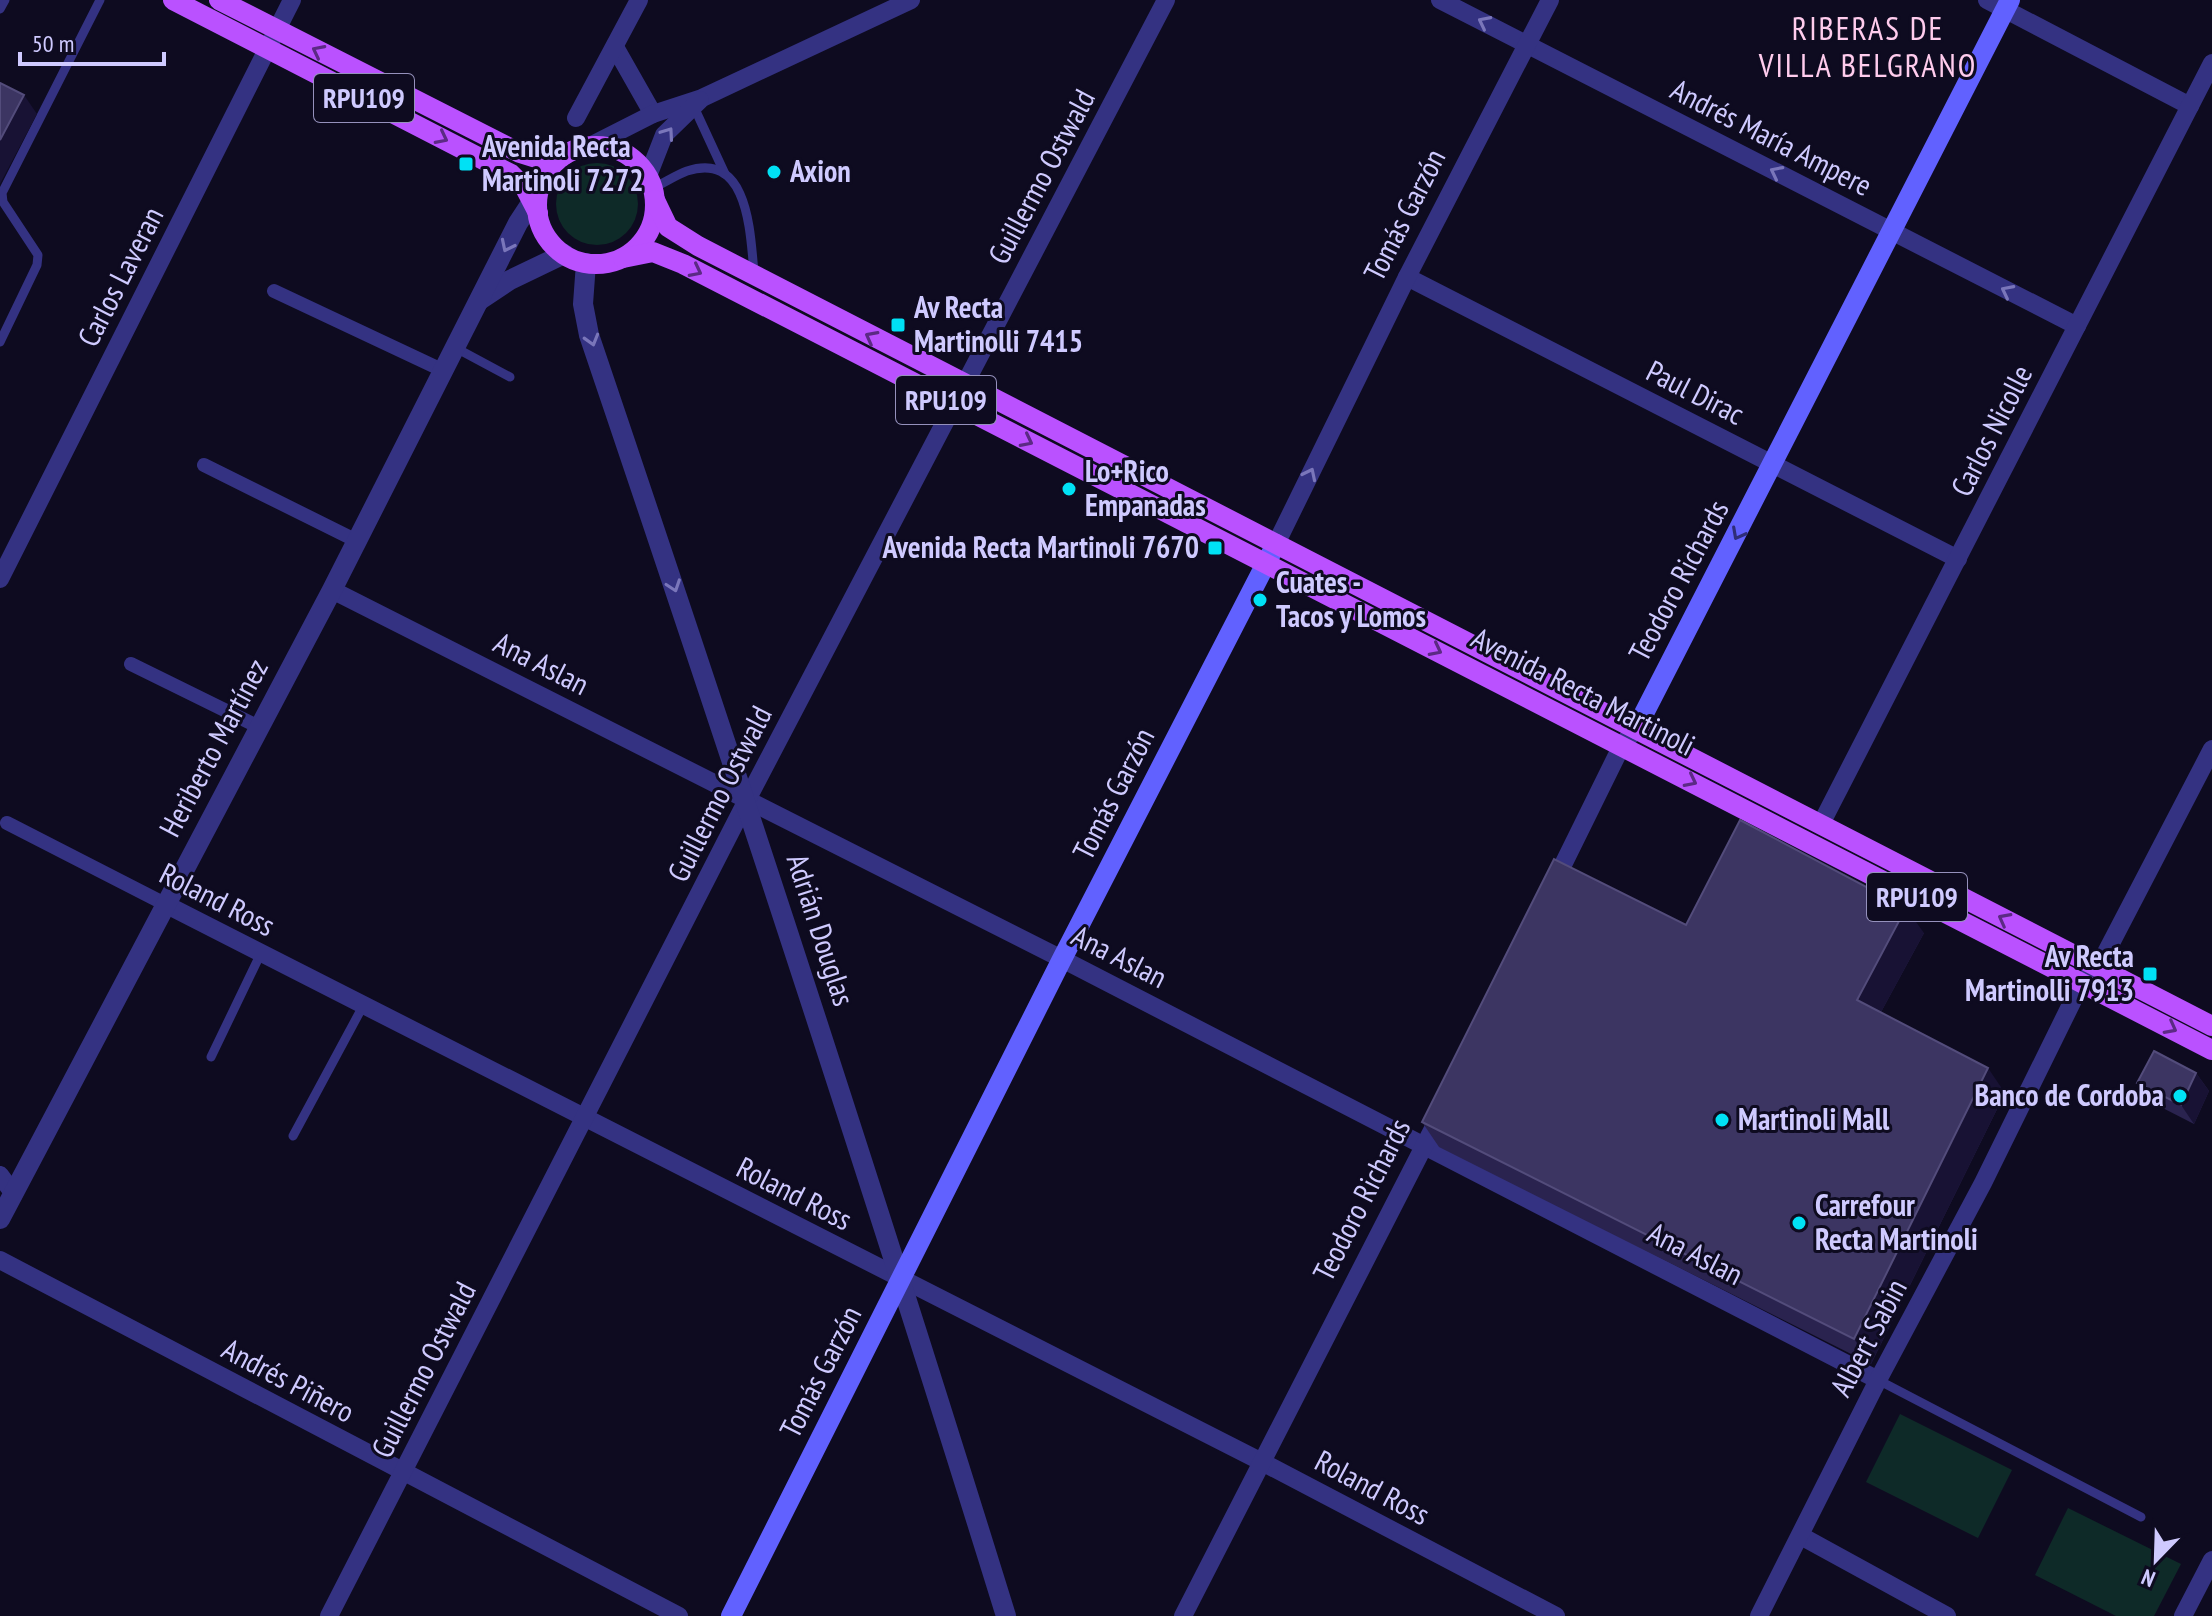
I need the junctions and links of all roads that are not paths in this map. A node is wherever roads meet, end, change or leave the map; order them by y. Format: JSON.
{"nodes":[{"id":1,"x":5,"y":0,"type":"edge"},
{"id":2,"x":100,"y":0,"type":"edge"},
{"id":3,"x":173,"y":0,"type":"edge"},
{"id":4,"x":219,"y":0,"type":"edge"},
{"id":5,"x":292,"y":0,"type":"edge"},
{"id":6,"x":639,"y":0,"type":"edge"},
{"id":7,"x":911,"y":0,"type":"edge"},
{"id":8,"x":1166,"y":0,"type":"edge"},
{"id":9,"x":1440,"y":0,"type":"edge"},
{"id":10,"x":1550,"y":0,"type":"edge"},
{"id":11,"x":2000,"y":3,"type":"edge"},
{"id":12,"x":0,"y":9,"type":"edge"},
{"id":13,"x":272,"y":39,"type":"junction"},
{"id":14,"x":1527,"y":45,"type":"junction"},
{"id":15,"x":615,"y":47,"type":"junction"},
{"id":16,"x":2212,"y":63,"type":"edge"},
{"id":17,"x":698,"y":102,"type":"junction"},
{"id":18,"x":2190,"y":106,"type":"junction"},
{"id":19,"x":653,"y":114,"type":"junction"},
{"id":20,"x":576,"y":118,"type":"dead end"},
{"id":21,"x":590,"y":146,"type":"junction"},
{"id":22,"x":566,"y":154,"type":"junction"},
{"id":23,"x":725,"y":174,"type":"junction"},
{"id":24,"x":652,"y":188,"type":"junction"},
{"id":25,"x":536,"y":202,"type":"junction"},
{"id":26,"x":1892,"y":232,"type":"junction"},
{"id":27,"x":564,"y":254,"type":"junction"},
{"id":28,"x":623,"y":258,"type":"junction"},
{"id":29,"x":586,"y":263,"type":"junction"},
{"id":30,"x":754,"y":275,"type":"junction"},
{"id":31,"x":1407,"y":277,"type":"junction"},
{"id":32,"x":274,"y":291,"type":"dead end"},
{"id":33,"x":477,"y":303,"type":"junction"},
{"id":34,"x":2077,"y":326,"type":"junction"},
{"id":35,"x":0,"y":342,"type":"edge"},
{"id":36,"x":454,"y":347,"type":"junction"},
{"id":37,"x":442,"y":370,"type":"junction"},
{"id":38,"x":510,"y":377,"type":"dead end"},
{"id":39,"x":965,"y":386,"type":"junction"},
{"id":40,"x":955,"y":404,"type":"junction"},
{"id":41,"x":204,"y":465,"type":"dead end"},
{"id":42,"x":1774,"y":465,"type":"junction"},
{"id":43,"x":357,"y":541,"type":"junction"},
{"id":44,"x":1276,"y":544,"type":"junction"},
{"id":45,"x":1958,"y":559,"type":"junction"},
{"id":46,"x":1267,"y":563,"type":"junction"},
{"id":47,"x":0,"y":579,"type":"edge"},
{"id":48,"x":332,"y":590,"type":"junction"},
{"id":49,"x":131,"y":664,"type":"dead end"},
{"id":50,"x":259,"y":727,"type":"junction"},
{"id":51,"x":1636,"y":729,"type":"junction"},
{"id":52,"x":1622,"y":745,"type":"junction"},
{"id":53,"x":2212,"y":749,"type":"edge"},
{"id":54,"x":747,"y":800,"type":"junction"},
{"id":55,"x":7,"y":823,"type":"dead end"},
{"id":56,"x":1821,"y":824,"type":"junction"},
{"id":57,"x":1547,"y":897,"type":"edge"},
{"id":58,"x":165,"y":904,"type":"junction"},
{"id":59,"x":261,"y":953,"type":"junction"},
{"id":60,"x":1062,"y":959,"type":"junction"},
{"id":61,"x":2098,"y":968,"type":"junction"},
{"id":62,"x":2082,"y":982,"type":"junction"},
{"id":63,"x":363,"y":1006,"type":"junction"},
{"id":64,"x":2212,"y":1026,"type":"edge"},
{"id":65,"x":2212,"y":1050,"type":"edge"},
{"id":66,"x":211,"y":1057,"type":"dead end"},
{"id":67,"x":1451,"y":1091,"type":"edge"},
{"id":68,"x":585,"y":1120,"type":"junction"},
{"id":69,"x":293,"y":1136,"type":"dead end"},
{"id":70,"x":1424,"y":1147,"type":"junction"},
{"id":71,"x":0,"y":1175,"type":"edge"},
{"id":72,"x":14,"y":1194,"type":"junction"},
{"id":73,"x":0,"y":1219,"type":"edge"},
{"id":74,"x":0,"y":1260,"type":"edge"},
{"id":75,"x":902,"y":1279,"type":"junction"},
{"id":76,"x":1878,"y":1380,"type":"junction"},
{"id":77,"x":1262,"y":1462,"type":"junction"},
{"id":78,"x":402,"y":1472,"type":"junction"},
{"id":79,"x":2141,"y":1517,"type":"dead end"},
{"id":80,"x":1801,"y":1536,"type":"junction"},
{"id":81,"x":2212,"y":1560,"type":"edge"},
{"id":82,"x":329,"y":1616,"type":"edge"},
{"id":83,"x":679,"y":1616,"type":"edge"},
{"id":84,"x":731,"y":1616,"type":"edge"},
{"id":85,"x":1006,"y":1616,"type":"edge"},
{"id":86,"x":1183,"y":1616,"type":"edge"},
{"id":87,"x":1556,"y":1616,"type":"edge"},
{"id":88,"x":1759,"y":1616,"type":"edge"},
{"id":89,"x":1947,"y":1616,"type":"edge"},
{"id":90,"x":2183,"y":1616,"type":"edge"}],
"edges":[{"from":1,"to":12,"type":"lane"},
{"from":2,"to":35,"type":"lane"},
{"from":3,"to":13,"type":"main road","number":"RPU109"},
{"from":4,"to":13,"type":"main road","number":"RPU109"},
{"from":5,"to":13,"type":"street","name":"Carlos Laveran"},
{"from":6,"to":15,"type":"street"},
{"from":7,"to":17,"type":"street"},
{"from":8,"to":39,"type":"street","name":"Guillermo Ostwald"},
{"from":14,"to":9,"type":"street","name":"Andrés María Ampere","one_way":true},
{"from":10,"to":14,"type":"street","name":"Tomás Garzón"},
{"from":11,"to":18,"type":"street"},
{"from":11,"to":26,"type":"main road","name":"Teodoro Richards"},
{"from":22,"to":13,"type":"main road","number":"RPU109","one_way":true},
{"from":13,"to":25,"type":"main road","number":"RPU109","one_way":true},
{"from":13,"to":47,"type":"street","name":"Carlos Laveran"},
{"from":26,"to":14,"type":"street","name":"Andrés María Ampere","one_way":true},
{"from":14,"to":31,"type":"street","name":"Tomás Garzón"},
{"from":15,"to":19,"type":"street"},
{"from":15,"to":20,"type":"street"},
{"from":16,"to":18,"type":"street","name":"Carlos Nicolle"},
{"from":17,"to":19,"type":"street"},
{"from":17,"to":23,"type":"lane"},
{"from":24,"to":17,"type":"street","one_way":true},
{"from":18,"to":34,"type":"street","name":"Carlos Nicolle"},
{"from":19,"to":21,"type":"street"},
{"from":21,"to":22,"type":"main road","number":"RPU109"},
{"from":21,"to":24,"type":"main road","number":"RPU109"},
{"from":22,"to":25,"type":"main road"},
{"from":23,"to":24,"type":"lane"},
{"from":23,"to":30,"type":"lane"},
{"from":24,"to":28,"type":"main road"},
{"from":24,"to":30,"type":"main road","name":"Avenida Recta Martinoli","number":"RPU109"},
{"from":25,"to":27,"type":"main road","number":"RPU109"},
{"from":25,"to":33,"type":"street","name":"Heriberto Martínez","one_way":true},
{"from":34,"to":26,"type":"street","name":"Andrés María Ampere","one_way":true},
{"from":26,"to":42,"type":"main road","name":"Teodoro Richards"},
{"from":27,"to":29,"type":"main road","number":"RPU109"},
{"from":27,"to":33,"type":"street","name":"Heriberto Martínez"},
{"from":28,"to":29,"type":"main road","number":"RPU109"},
{"from":28,"to":40,"type":"main road","name":"Avenida Recta Martinoli","number":"RPU109","one_way":true},
{"from":29,"to":54,"type":"street","name":"Adrián Douglas","one_way":true},
{"from":39,"to":30,"type":"main road","name":"Avenida Recta Martinoli","number":"RPU109","one_way":true},
{"from":31,"to":42,"type":"street","name":"Paul Dirac"},
{"from":44,"to":31,"type":"street","name":"Tomás Garzón","one_way":true},
{"from":32,"to":37,"type":"street"},
{"from":33,"to":36,"type":"street","name":"Heriberto Martínez"},
{"from":34,"to":45,"type":"street","name":"Carlos Nicolle"},
{"from":36,"to":37,"type":"street","name":"Heriberto Martínez"},
{"from":36,"to":38,"type":"lane"},
{"from":37,"to":43,"type":"street","name":"Heriberto Martínez"},
{"from":39,"to":40,"type":"street","name":"Guillermo Ostwald"},
{"from":39,"to":44,"type":"main road","name":"Avenida Recta Martinoli","number":"RPU109"},
{"from":40,"to":46,"type":"main road","name":"Avenida Recta Martinoli","number":"RPU109","one_way":true},
{"from":40,"to":54,"type":"street","name":"Guillermo Ostwald"},
{"from":41,"to":43,"type":"street"},
{"from":42,"to":45,"type":"street","name":"Paul Dirac"},
{"from":42,"to":51,"type":"main road","name":"Teodoro Richards","one_way":true},
{"from":43,"to":48,"type":"street","name":"Heriberto Martínez"},
{"from":44,"to":46,"type":"main road","name":"Tomás Garzón"},
{"from":44,"to":51,"type":"main road","name":"Avenida Recta Martinoli","number":"RPU109"},
{"from":45,"to":56,"type":"street","name":"Carlos Nicolle"},
{"from":46,"to":52,"type":"main road","name":"Avenida Recta Martinoli","number":"RPU109","one_way":true},
{"from":46,"to":60,"type":"main road","name":"Tomás Garzón"},
{"from":48,"to":50,"type":"street","name":"Heriberto Martínez"},
{"from":48,"to":54,"type":"street","name":"Ana Aslan"},
{"from":49,"to":50,"type":"street"},
{"from":50,"to":58,"type":"street","name":"Heriberto Martínez"},
{"from":51,"to":52,"type":"street","name":"Teodoro Richards"},
{"from":51,"to":56,"type":"main road","name":"Avenida Recta Martinoli","number":"RPU109"},
{"from":52,"to":57,"type":"street","name":"Teodoro Richards"},
{"from":52,"to":62,"type":"main road","name":"Avenida Recta Martinoli","number":"RPU109","one_way":true},
{"from":53,"to":61,"type":"street","name":"Albert Sabin"},
{"from":54,"to":60,"type":"street","name":"Ana Aslan"},
{"from":54,"to":68,"type":"street","name":"Guillermo Ostwald"},
{"from":54,"to":75,"type":"street","name":"Adrián Douglas"},
{"from":55,"to":58,"type":"street","name":"Roland Ross"},
{"from":61,"to":56,"type":"main road","name":"Avenida Recta Martinoli","number":"RPU109","one_way":true},
{"from":58,"to":59,"type":"street","name":"Roland Ross"},
{"from":58,"to":72,"type":"street","name":"Heriberto Martínez"},
{"from":59,"to":63,"type":"street","name":"Roland Ross"},
{"from":59,"to":66,"type":"lane"},
{"from":60,"to":70,"type":"street","name":"Ana Aslan"},
{"from":60,"to":75,"type":"main road","name":"Tomás Garzón"},
{"from":61,"to":62,"type":"street","name":"Albert Sabin"},
{"from":61,"to":64,"type":"main road","name":"Avenida Recta Martinoli","number":"RPU109"},
{"from":62,"to":65,"type":"main road","name":"Avenida Recta Martinoli","number":"RPU109","one_way":true},
{"from":62,"to":76,"type":"street","name":"Albert Sabin"},
{"from":63,"to":68,"type":"street","name":"Roland Ross"},
{"from":63,"to":69,"type":"lane"},
{"from":67,"to":70,"type":"street","name":"Teodoro Richards"},
{"from":68,"to":75,"type":"street","name":"Roland Ross"},
{"from":68,"to":78,"type":"street","name":"Guillermo Ostwald"},
{"from":70,"to":76,"type":"street","name":"Ana Aslan"},
{"from":70,"to":77,"type":"street","name":"Teodoro Richards"},
{"from":71,"to":72,"type":"street"},
{"from":72,"to":73,"type":"street","name":"Heriberto Martínez"},
{"from":74,"to":78,"type":"street","name":"Andrés Piñero"},
{"from":75,"to":77,"type":"street","name":"Roland Ross"},
{"from":75,"to":84,"type":"main road","name":"Tomás Garzón"},
{"from":75,"to":85,"type":"street","name":"Adrián Douglas"},
{"from":76,"to":79,"type":"lane"},
{"from":76,"to":80,"type":"street","name":"Albert Sabin"},
{"from":77,"to":86,"type":"street","name":"Teodoro Richards"},
{"from":77,"to":87,"type":"street","name":"Roland Ross"},
{"from":78,"to":82,"type":"street","name":"Guillermo Ostwald"},
{"from":78,"to":83,"type":"street","name":"Andrés Piñero"},
{"from":80,"to":88,"type":"street","name":"Albert Sabin"},
{"from":80,"to":89,"type":"street"},
{"from":81,"to":90,"type":"street"}]}
